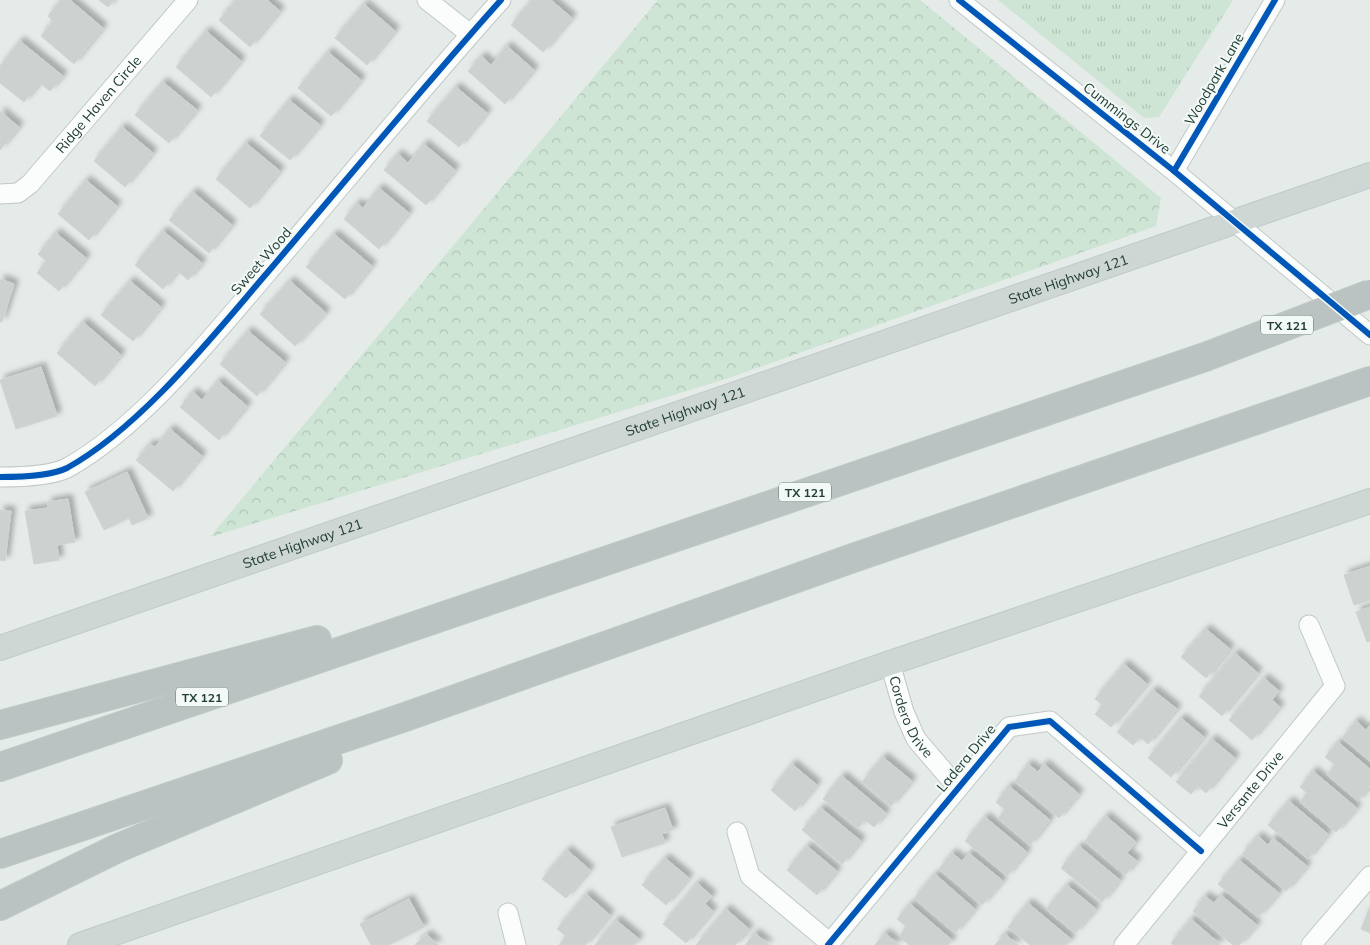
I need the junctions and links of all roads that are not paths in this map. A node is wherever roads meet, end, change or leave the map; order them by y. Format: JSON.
{"nodes":[{"id":1,"x":188,"y":0,"type":"edge"},
{"id":2,"x":427,"y":0,"type":"edge"},
{"id":3,"x":501,"y":0,"type":"edge"},
{"id":4,"x":959,"y":0,"type":"edge"},
{"id":5,"x":1275,"y":0,"type":"edge"},
{"id":6,"x":470,"y":34,"type":"junction"},
{"id":7,"x":1174,"y":170,"type":"junction"},
{"id":8,"x":1370,"y":175,"type":"edge"},
{"id":9,"x":0,"y":194,"type":"edge"},
{"id":10,"x":1238,"y":222,"type":"junction"},
{"id":11,"x":1370,"y":294,"type":"edge"},
{"id":12,"x":1370,"y":335,"type":"edge"},
{"id":13,"x":1370,"y":381,"type":"edge"},
{"id":14,"x":0,"y":477,"type":"edge"},
{"id":15,"x":1370,"y":501,"type":"edge"},
{"id":16,"x":1309,"y":625,"type":"dead end"},
{"id":17,"x":405,"y":627,"type":"junction"},
{"id":18,"x":0,"y":648,"type":"edge"},
{"id":19,"x":890,"y":663,"type":"junction"},
{"id":20,"x":405,"y":717,"type":"junction"},
{"id":21,"x":0,"y":725,"type":"edge"},
{"id":22,"x":0,"y":767,"type":"edge"},
{"id":23,"x":958,"y":788,"type":"junction"},
{"id":24,"x":737,"y":832,"type":"dead end"},
{"id":25,"x":1200,"y":850,"type":"junction"},
{"id":26,"x":0,"y":854,"type":"edge"},
{"id":27,"x":1370,"y":876,"type":"edge"},
{"id":28,"x":0,"y":906,"type":"edge"},
{"id":29,"x":508,"y":913,"type":"dead end"},
{"id":30,"x":829,"y":944,"type":"edge"},
{"id":31,"x":80,"y":945,"type":"edge"},
{"id":32,"x":516,"y":945,"type":"edge"},
{"id":33,"x":1124,"y":945,"type":"edge"},
{"id":34,"x":1311,"y":945,"type":"edge"}],
"edges":[{"from":1,"to":9,"type":"street","name":"Ridge Haven Circle"},
{"from":2,"to":6,"type":"street"},
{"from":3,"to":6,"type":"street","name":"Sweet Wood"},
{"from":4,"to":7,"type":"street","name":"Cummings Drive"},
{"from":5,"to":7,"type":"street","name":"Woodpark Lane"},
{"from":6,"to":14,"type":"street","name":"Sweet Wood"},
{"from":7,"to":10,"type":"street","name":"Cummings Drive"},
{"from":8,"to":10,"type":"main road","name":"State Highway 121"},
{"from":10,"to":12,"type":"street","name":"Cummings Drive"},
{"from":10,"to":18,"type":"main road","name":"State Highway 121"},
{"from":11,"to":17,"type":"highway","number":"TX 121","bridge":true},
{"from":13,"to":20,"type":"highway"},
{"from":15,"to":19,"type":"main road"},
{"from":16,"to":25,"type":"street","name":"Versante Drive"},
{"from":17,"to":21,"type":"highway"},
{"from":17,"to":22,"type":"highway","number":"TX 121"},
{"from":19,"to":23,"type":"street","name":"Cordero Drive"},
{"from":19,"to":31,"type":"main road"},
{"from":20,"to":26,"type":"highway"},
{"from":20,"to":28,"type":"highway"},
{"from":23,"to":25,"type":"street","name":"Ladera Drive"},
{"from":23,"to":30,"type":"street","name":"Ladera Drive"},
{"from":24,"to":30,"type":"street"},
{"from":25,"to":33,"type":"street","name":"Versante Drive"},
{"from":27,"to":34,"type":"street"},
{"from":29,"to":32,"type":"street"}]}
